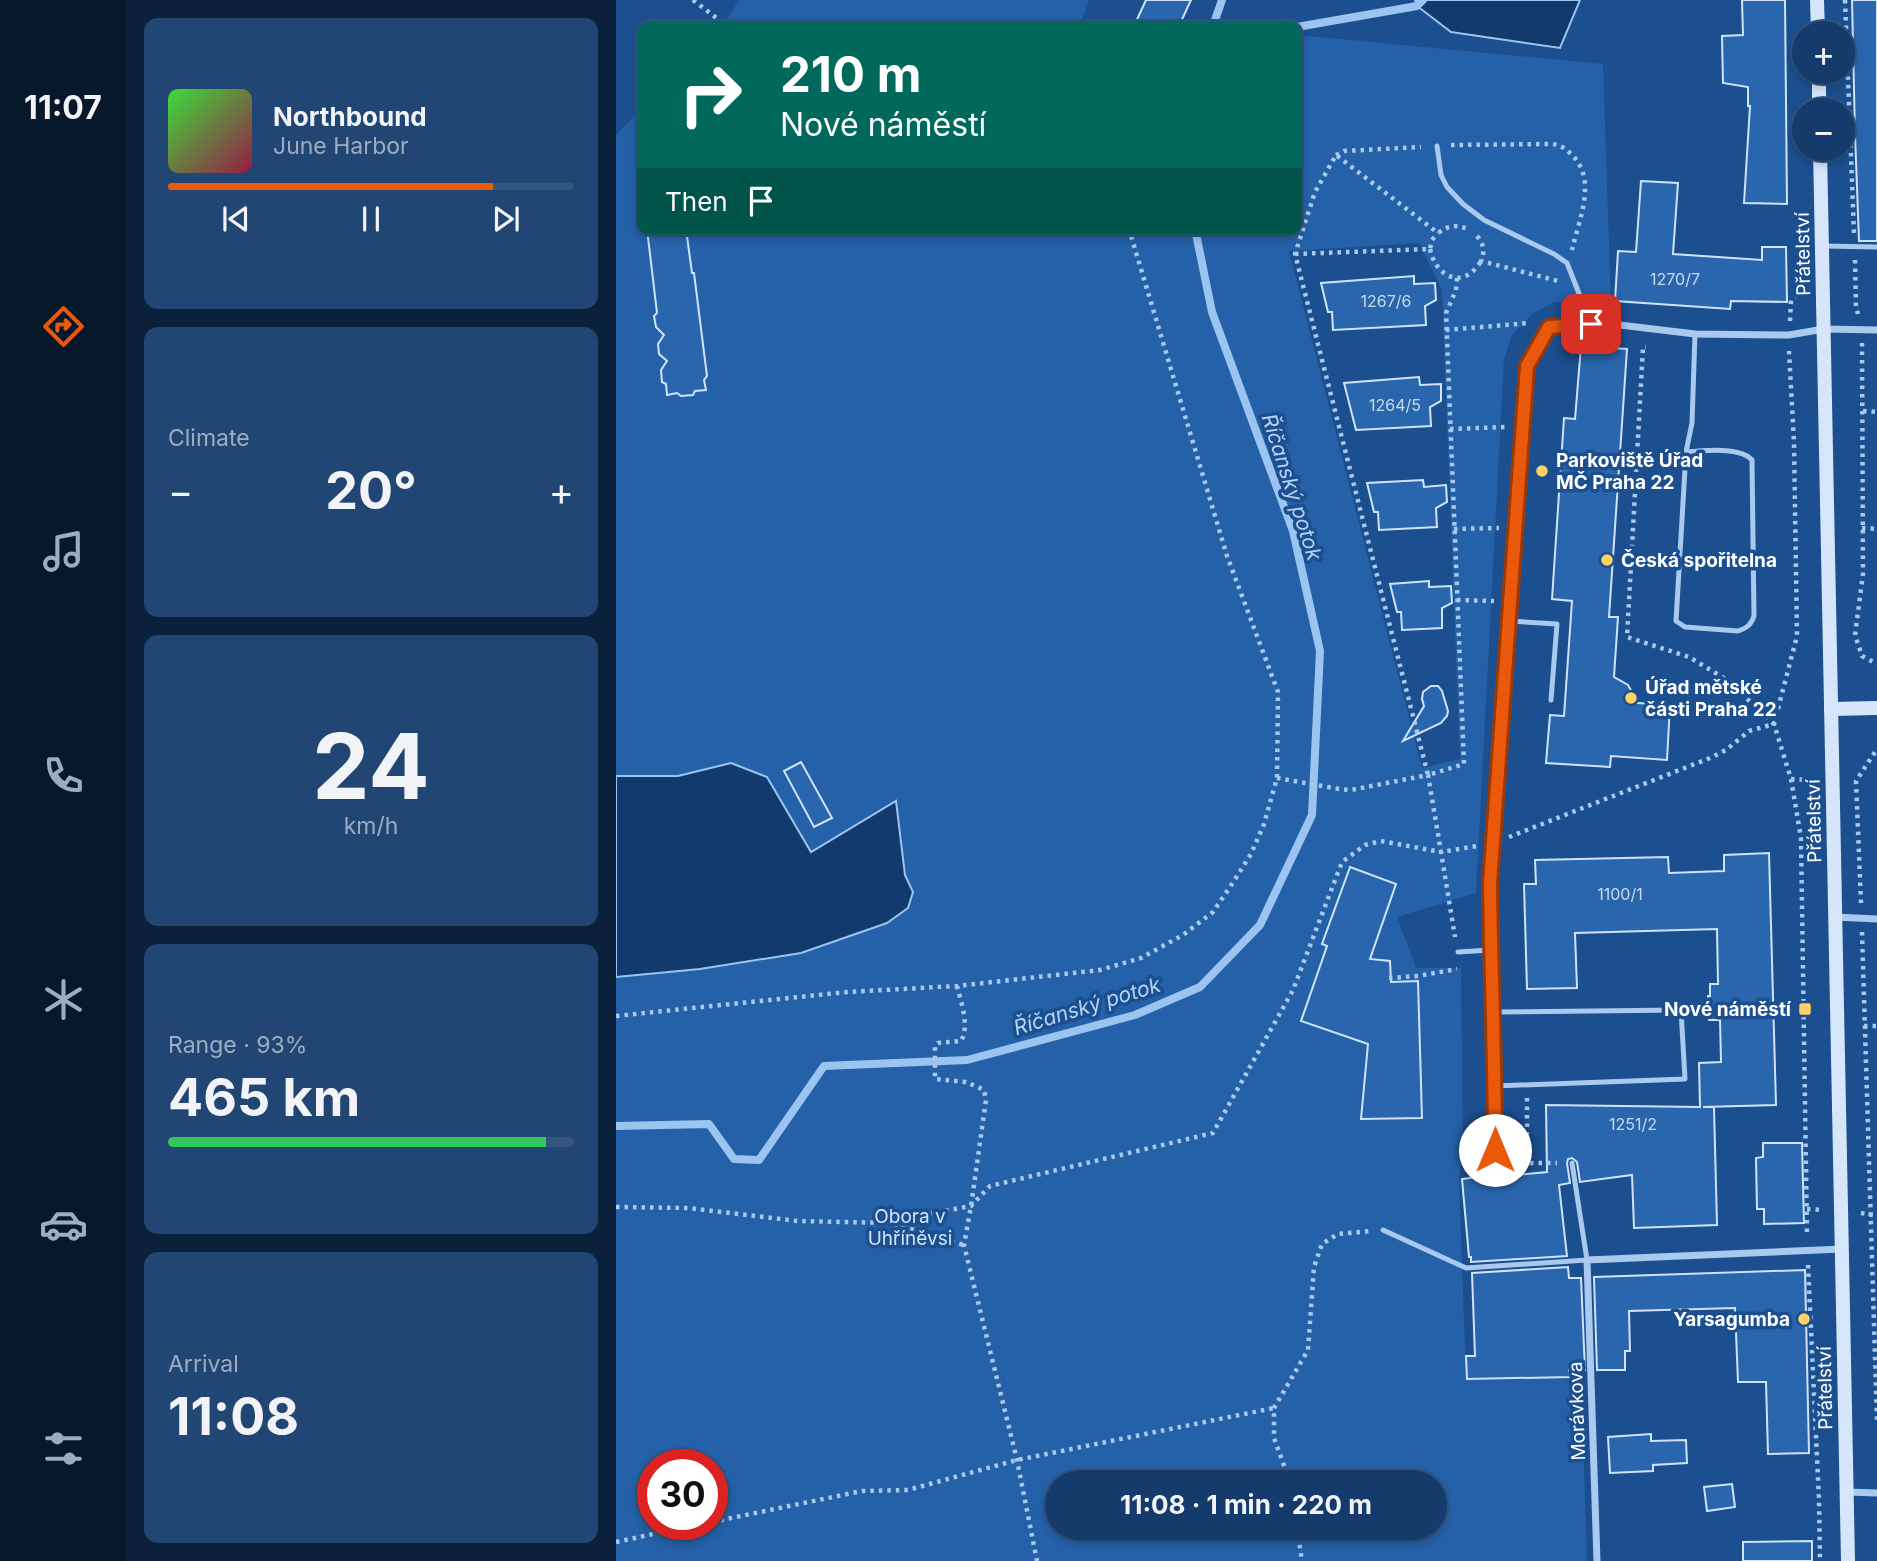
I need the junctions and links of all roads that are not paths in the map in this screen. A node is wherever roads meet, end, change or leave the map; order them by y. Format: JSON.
{"nodes":[{"id":1,"x":1817,"y":0,"type":"edge"},
{"id":2,"x":1818,"y":21,"type":"edge"},
{"id":3,"x":1437,"y":146,"type":"dead end"},
{"id":4,"x":1820,"y":161,"type":"edge"},
{"id":5,"x":1822,"y":246,"type":"junction"},
{"id":6,"x":1877,"y":247,"type":"edge"},
{"id":7,"x":1591,"y":324,"type":"junction"},
{"id":8,"x":1824,"y":329,"type":"junction"},
{"id":9,"x":1877,"y":330,"type":"edge"},
{"id":10,"x":1695,"y":334,"type":"junction"},
{"id":11,"x":1686,"y":452,"type":"junction"},
{"id":12,"x":1510,"y":621,"type":"junction"},
{"id":13,"x":1550,"y":700,"type":"dead end"},
{"id":14,"x":1877,"y":708,"type":"edge"},
{"id":15,"x":1831,"y":709,"type":"junction"},
{"id":16,"x":1835,"y":917,"type":"junction"},
{"id":17,"x":1877,"y":919,"type":"edge"},
{"id":18,"x":1491,"y":950,"type":"junction"},
{"id":19,"x":1458,"y":952,"type":"road end"},
{"id":20,"x":1493,"y":1012,"type":"junction"},
{"id":21,"x":1495,"y":1086,"type":"junction"},
{"id":22,"x":1495,"y":1150,"type":"dead end"},
{"id":23,"x":1572,"y":1163,"type":"road end"},
{"id":24,"x":1383,"y":1230,"type":"road end"},
{"id":25,"x":1842,"y":1249,"type":"junction"},
{"id":26,"x":1587,"y":1261,"type":"junction"},
{"id":27,"x":1847,"y":1492,"type":"junction"},
{"id":28,"x":1877,"y":1493,"type":"edge"},
{"id":29,"x":1597,"y":1561,"type":"edge"},
{"id":30,"x":1848,"y":1561,"type":"edge"}],
"edges":[{"from":1,"to":2,"type":"main road"},
{"from":3,"to":7,"type":"lane"},
{"from":4,"to":5,"type":"main road","name":"Přátelství"},
{"from":5,"to":6,"type":"lane"},
{"from":5,"to":8,"type":"main road","name":"Přátelství"},
{"from":7,"to":10,"type":"street"},
{"from":7,"to":12,"type":"street"},
{"from":8,"to":9,"type":"street"},
{"from":8,"to":10,"type":"street"},
{"from":8,"to":15,"type":"main road","name":"Přátelství"},
{"from":10,"to":11,"type":"lane"},
{"from":11,"to":11,"type":"lane"},
{"from":12,"to":13,"type":"lane"},
{"from":12,"to":18,"type":"street"},
{"from":14,"to":15,"type":"main road"},
{"from":15,"to":16,"type":"main road","name":"Přátelství"},
{"from":16,"to":17,"type":"street"},
{"from":16,"to":25,"type":"main road","name":"Přátelství"},
{"from":18,"to":19,"type":"lane"},
{"from":18,"to":20,"type":"street"},
{"from":20,"to":21,"type":"street"},
{"from":20,"to":21,"type":"lane"},
{"from":21,"to":22,"type":"street"},
{"from":23,"to":26,"type":"lane","name":"Morávkova"},
{"from":24,"to":26,"type":"lane"},
{"from":25,"to":26,"type":"street"},
{"from":25,"to":27,"type":"main road","name":"Přátelství"},
{"from":26,"to":29,"type":"street","name":"Morávkova"},
{"from":27,"to":28,"type":"street"},
{"from":27,"to":30,"type":"main road","name":"Přátelství"}]}
